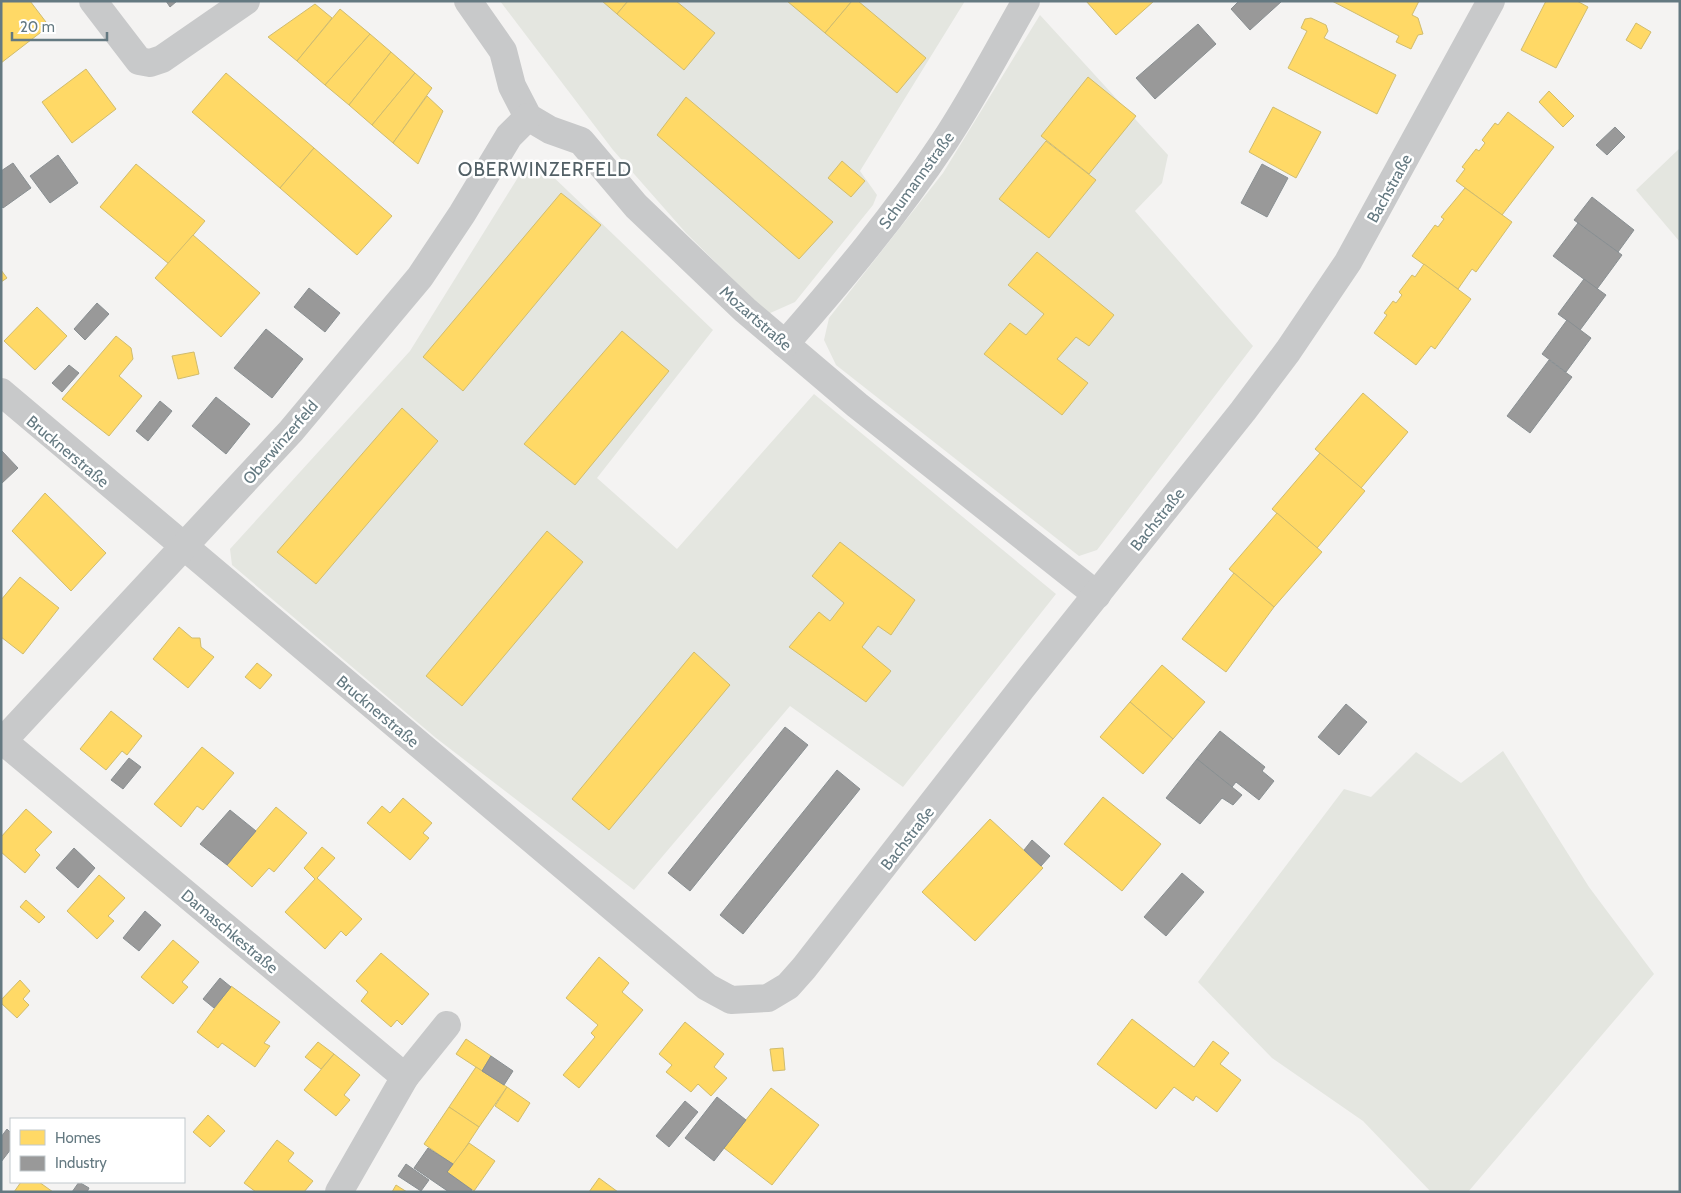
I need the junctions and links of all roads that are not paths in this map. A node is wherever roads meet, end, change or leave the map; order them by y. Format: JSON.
{"nodes":[{"id":1,"x":93,"y":1,"type":"edge"},
{"id":2,"x":246,"y":1,"type":"edge"},
{"id":3,"x":468,"y":1,"type":"edge"},
{"id":4,"x":1026,"y":1,"type":"edge"},
{"id":5,"x":1491,"y":1,"type":"edge"},
{"id":6,"x":528,"y":117,"type":"junction"},
{"id":7,"x":785,"y":344,"type":"junction"},
{"id":8,"x":1,"y":392,"type":"edge"},
{"id":9,"x":183,"y":547,"type":"junction"},
{"id":10,"x":1097,"y":595,"type":"junction"},
{"id":11,"x":2,"y":742,"type":"edge"},
{"id":12,"x":768,"y":998,"type":"joint"},
{"id":13,"x":447,"y":1025,"type":"dead end"},
{"id":14,"x":405,"y":1077,"type":"junction"},
{"id":15,"x":339,"y":1192,"type":"edge"}],
"edges":[{"from":1,"to":2,"type":"street"},
{"from":3,"to":6,"type":"street"},
{"from":4,"to":7,"type":"street","name":"Schumannstraße"},
{"from":5,"to":10,"type":"street","name":"Bachstraße"},
{"from":6,"to":7,"type":"street","name":"Mozartstraße"},
{"from":6,"to":9,"type":"street","name":"Oberwinzerfeld"},
{"from":7,"to":10,"type":"street","name":"Mozartstraße"},
{"from":8,"to":9,"type":"street","name":"Brucknerstraße"},
{"from":9,"to":11,"type":"street","name":"Oberwinzerfeld"},
{"from":9,"to":12,"type":"street","name":"Brucknerstraße"},
{"from":10,"to":12,"type":"street","name":"Bachstraße"},
{"from":11,"to":14,"type":"street","name":"Damaschkestraße"},
{"from":13,"to":14,"type":"street"},
{"from":14,"to":15,"type":"street"}]}
